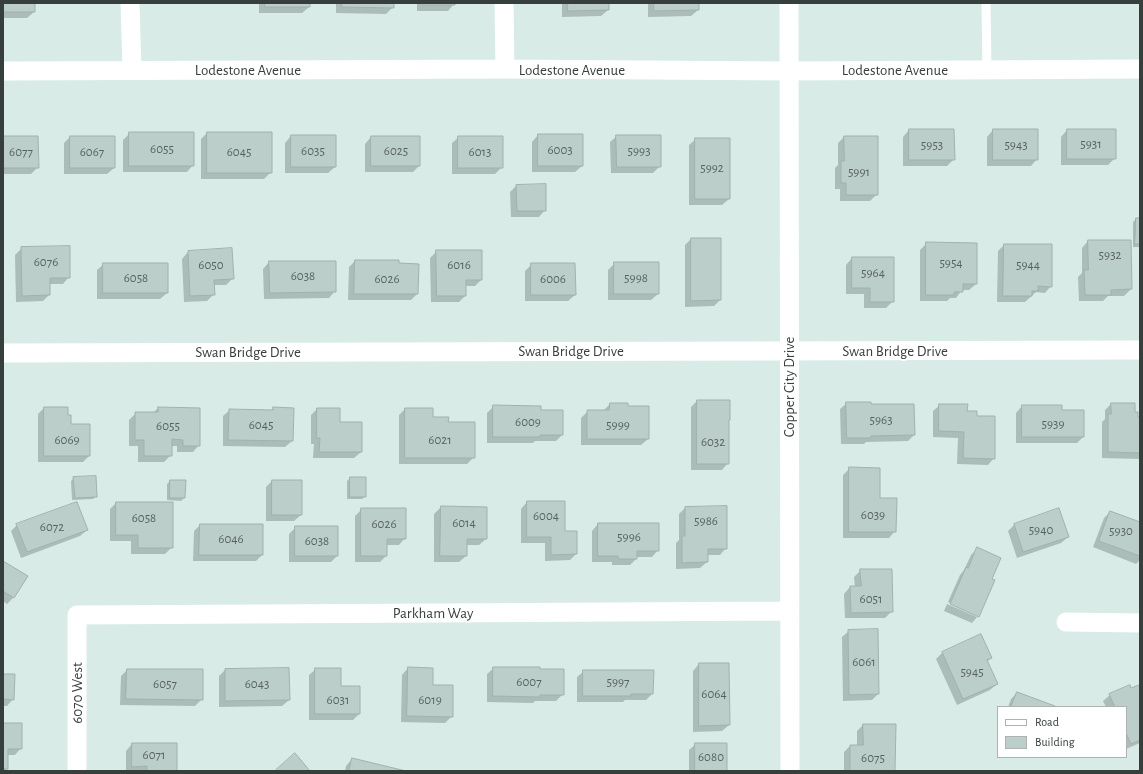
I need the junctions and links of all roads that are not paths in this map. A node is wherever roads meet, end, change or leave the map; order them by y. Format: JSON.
{"nodes":[{"id":1,"x":130,"y":3,"type":"edge"},
{"id":2,"x":504,"y":3,"type":"edge"},
{"id":3,"x":788,"y":3,"type":"edge"},
{"id":4,"x":986,"y":3,"type":"edge"},
{"id":5,"x":505,"y":69,"type":"junction"},
{"id":6,"x":1140,"y":69,"type":"edge"},
{"id":7,"x":132,"y":70,"type":"junction"},
{"id":8,"x":987,"y":70,"type":"junction"},
{"id":9,"x":3,"y":71,"type":"edge"},
{"id":10,"x":789,"y":71,"type":"junction"},
{"id":11,"x":1140,"y":350,"type":"edge"},
{"id":12,"x":789,"y":351,"type":"junction"},
{"id":13,"x":3,"y":353,"type":"edge"},
{"id":14,"x":790,"y":611,"type":"junction"},
{"id":15,"x":77,"y":615,"type":"joint"},
{"id":16,"x":1066,"y":622,"type":"dead end"},
{"id":17,"x":1140,"y":623,"type":"edge"},
{"id":18,"x":78,"y":771,"type":"edge"},
{"id":19,"x":790,"y":771,"type":"edge"}],
"edges":[{"from":1,"to":7,"type":"street"},
{"from":2,"to":5,"type":"street"},
{"from":3,"to":10,"type":"street","name":"Copper City Drive"},
{"from":4,"to":8,"type":"lane"},
{"from":5,"to":7,"type":"street","name":"Lodestone Avenue"},
{"from":5,"to":10,"type":"street","name":"Lodestone Avenue"},
{"from":6,"to":8,"type":"street","name":"Lodestone Avenue"},
{"from":7,"to":9,"type":"street","name":"Lodestone Avenue"},
{"from":8,"to":10,"type":"street","name":"Lodestone Avenue"},
{"from":10,"to":12,"type":"street","name":"Copper City Drive"},
{"from":11,"to":12,"type":"street","name":"Swan Bridge Drive"},
{"from":12,"to":13,"type":"street","name":"Swan Bridge Drive"},
{"from":12,"to":14,"type":"street","name":"Copper City Drive"},
{"from":14,"to":15,"type":"street","name":"Parkham Way"},
{"from":14,"to":19,"type":"street","name":"Copper City Drive"},
{"from":15,"to":18,"type":"street","name":"6070 West"},
{"from":16,"to":17,"type":"street"}]}
